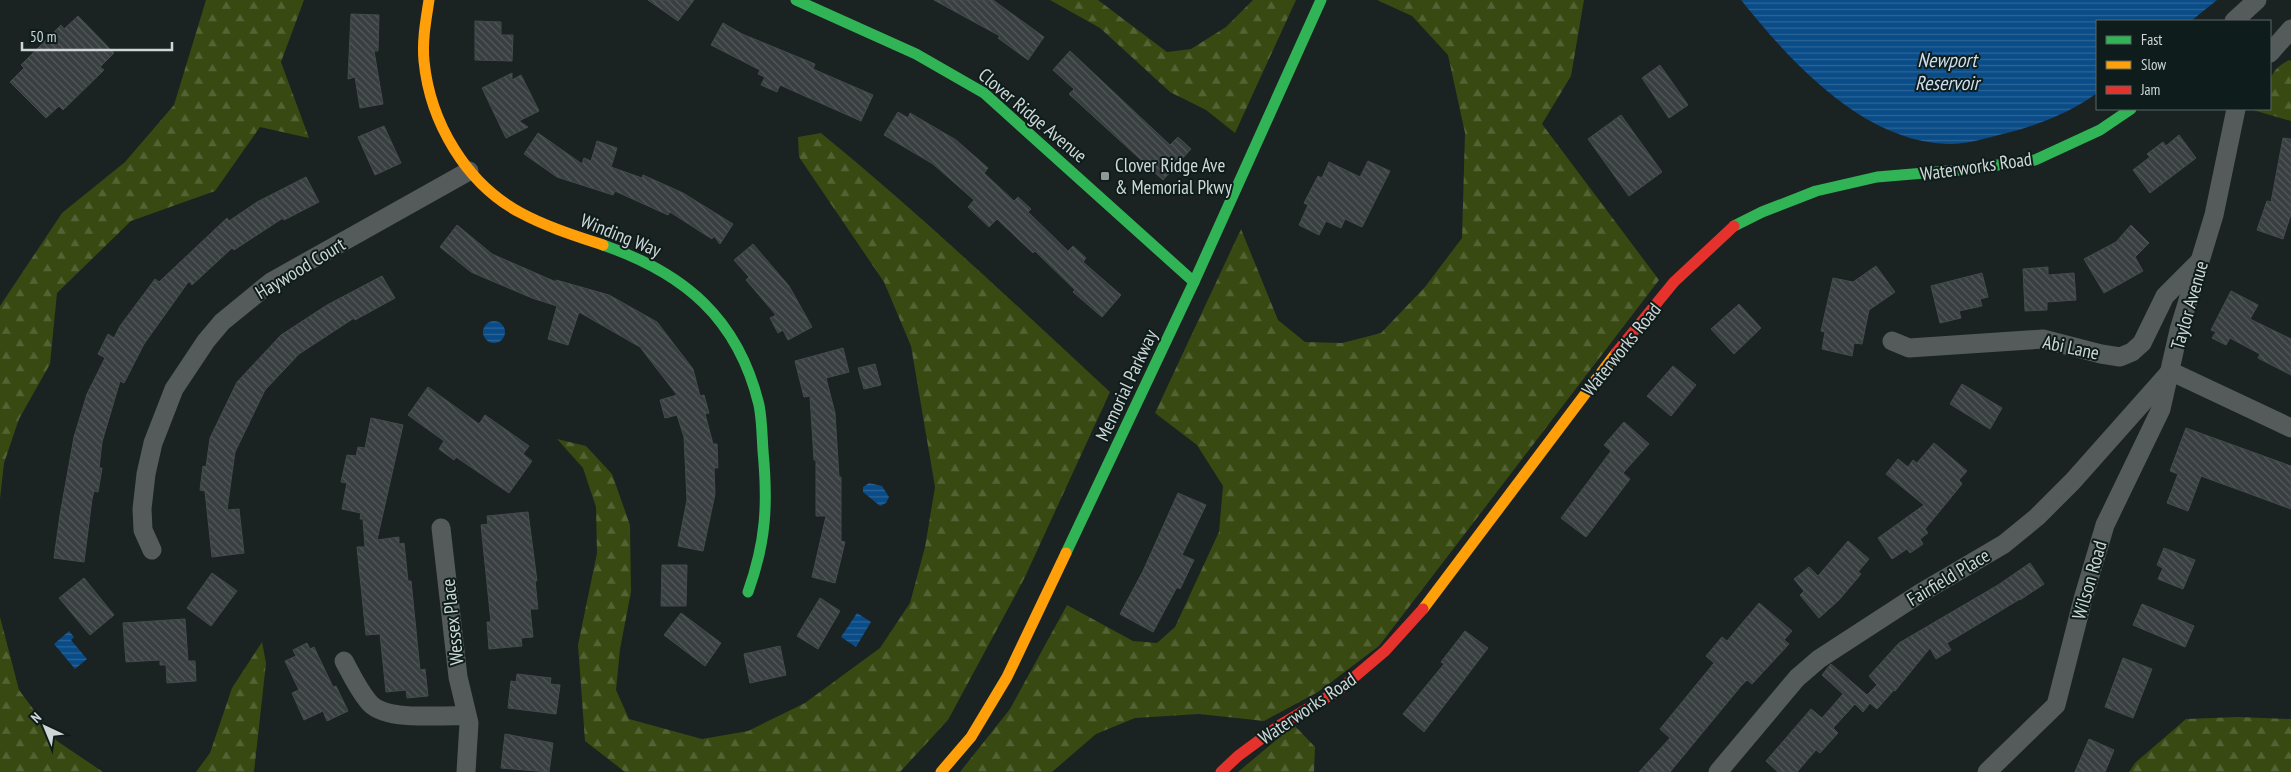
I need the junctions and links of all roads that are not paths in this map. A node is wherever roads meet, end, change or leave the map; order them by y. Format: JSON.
{"nodes":[{"id":1,"x":429,"y":0,"type":"edge"},
{"id":2,"x":796,"y":0,"type":"edge"},
{"id":3,"x":1321,"y":0,"type":"edge"},
{"id":4,"x":2257,"y":0,"type":"edge"},
{"id":5,"x":2235,"y":20,"type":"edge"},
{"id":6,"x":2290,"y":31,"type":"edge"},
{"id":7,"x":2271,"y":52,"type":"edge"},
{"id":8,"x":2130,"y":110,"type":"edge"},
{"id":9,"x":2236,"y":110,"type":"edge"},
{"id":10,"x":469,"y":171,"type":"junction"},
{"id":11,"x":2202,"y":258,"type":"junction"},
{"id":12,"x":1194,"y":282,"type":"junction"},
{"id":13,"x":1892,"y":341,"type":"dead end"},
{"id":14,"x":2170,"y":372,"type":"junction"},
{"id":15,"x":2291,"y":428,"type":"edge"},
{"id":16,"x":441,"y":528,"type":"dead end"},
{"id":17,"x":152,"y":550,"type":"dead end"},
{"id":18,"x":748,"y":592,"type":"dead end"},
{"id":19,"x":344,"y":661,"type":"dead end"},
{"id":20,"x":467,"y":716,"type":"junction"},
{"id":21,"x":466,"y":772,"type":"edge"},
{"id":22,"x":941,"y":772,"type":"edge"},
{"id":23,"x":1221,"y":772,"type":"edge"},
{"id":24,"x":1718,"y":772,"type":"edge"},
{"id":25,"x":1987,"y":772,"type":"edge"}],
"edges":[{"from":1,"to":10,"type":"street","name":"Winding Way"},
{"from":2,"to":12,"type":"street","name":"Clover Ridge Avenue"},
{"from":3,"to":12,"type":"street","name":"Memorial Parkway"},
{"from":4,"to":5,"type":"street"},
{"from":6,"to":7,"type":"street"},
{"from":8,"to":23,"type":"street","name":"Waterworks Road"},
{"from":9,"to":11,"type":"street","name":"Taylor Avenue"},
{"from":10,"to":17,"type":"street","name":"Haywood Court"},
{"from":10,"to":18,"type":"street","name":"Winding Way"},
{"from":11,"to":13,"type":"street","name":"Abi Lane"},
{"from":11,"to":14,"type":"street","name":"Taylor Avenue"},
{"from":12,"to":22,"type":"street","name":"Memorial Parkway"},
{"from":14,"to":15,"type":"street","name":"Taylor Avenue"},
{"from":14,"to":24,"type":"street","name":"Fairfield Place"},
{"from":14,"to":25,"type":"street","name":"Wilson Road"},
{"from":16,"to":20,"type":"street","name":"Wessex Place"},
{"from":19,"to":20,"type":"street"},
{"from":20,"to":21,"type":"street","name":"Wessex Place"}]}
